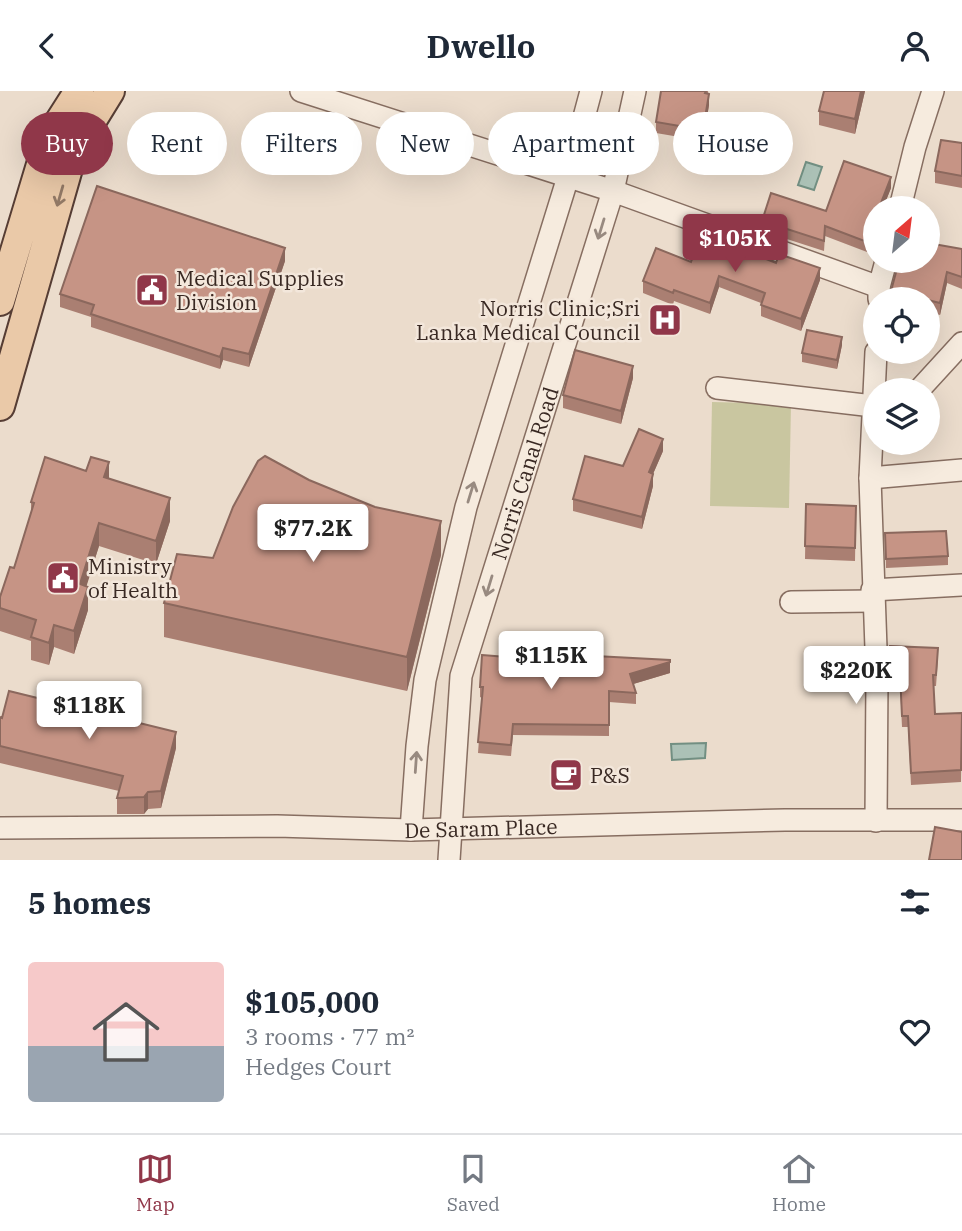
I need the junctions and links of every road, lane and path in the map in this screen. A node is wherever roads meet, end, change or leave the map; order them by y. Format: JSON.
{"nodes":[{"id":1,"x":79,"y":91,"type":"edge"},
{"id":2,"x":110,"y":91,"type":"edge"},
{"id":3,"x":301,"y":91,"type":"edge"},
{"id":4,"x":591,"y":91,"type":"edge"},
{"id":5,"x":635,"y":91,"type":"edge"},
{"id":6,"x":933,"y":91,"type":"edge"},
{"id":7,"x":568,"y":177,"type":"junction"},
{"id":8,"x":613,"y":191,"type":"junction"},
{"id":9,"x":903,"y":196,"type":"edge"},
{"id":10,"x":863,"y":287,"type":"edge"},
{"id":11,"x":0,"y":301,"type":"edge"},
{"id":12,"x":962,"y":343,"type":"edge"},
{"id":13,"x":930,"y":378,"type":"edge"},
{"id":14,"x":717,"y":388,"type":"dead end"},
{"id":15,"x":863,"y":405,"type":"edge"},
{"id":16,"x":0,"y":406,"type":"edge"},
{"id":17,"x":872,"y":455,"type":"edge"},
{"id":18,"x":962,"y":470,"type":"edge"},
{"id":19,"x":870,"y":478,"type":"junction"},
{"id":20,"x":962,"y":585,"type":"edge"},
{"id":21,"x":873,"y":595,"type":"junction"},
{"id":22,"x":791,"y":603,"type":"dead end"},
{"id":23,"x":962,"y":820,"type":"edge"},
{"id":24,"x":876,"y":821,"type":"junction"},
{"id":25,"x":0,"y":828,"type":"edge"},
{"id":26,"x":451,"y":829,"type":"junction"},
{"id":27,"x":411,"y":830,"type":"junction"},
{"id":28,"x":449,"y":860,"type":"edge"}],
"edges":[{"from":1,"to":11,"type":"main road"},
{"from":2,"to":16,"type":"main road","one_way":true},
{"from":3,"to":7,"type":"street"},
{"from":4,"to":7,"type":"street","name":"Norris Canal Road"},
{"from":5,"to":8,"type":"street","name":"Norris Canal Road"},
{"from":6,"to":9,"type":"street"},
{"from":7,"to":8,"type":"street"},
{"from":27,"to":7,"type":"street","name":"Norris Canal Road","one_way":true},
{"from":8,"to":10,"type":"street"},
{"from":8,"to":26,"type":"street","name":"Norris Canal Road","one_way":true},
{"from":12,"to":13,"type":"street"},
{"from":14,"to":15,"type":"street"},
{"from":17,"to":19,"type":"street"},
{"from":18,"to":19,"type":"street"},
{"from":19,"to":21,"type":"street"},
{"from":20,"to":21,"type":"street"},
{"from":21,"to":22,"type":"street"},
{"from":21,"to":24,"type":"street"},
{"from":23,"to":24,"type":"street","name":"De Saram Place"},
{"from":24,"to":26,"type":"street","name":"De Saram Place"},
{"from":25,"to":27,"type":"street","name":"De Saram Place"},
{"from":26,"to":27,"type":"street","name":"De Saram Place"},
{"from":26,"to":28,"type":"street","name":"Norris Canal Road"}]}
